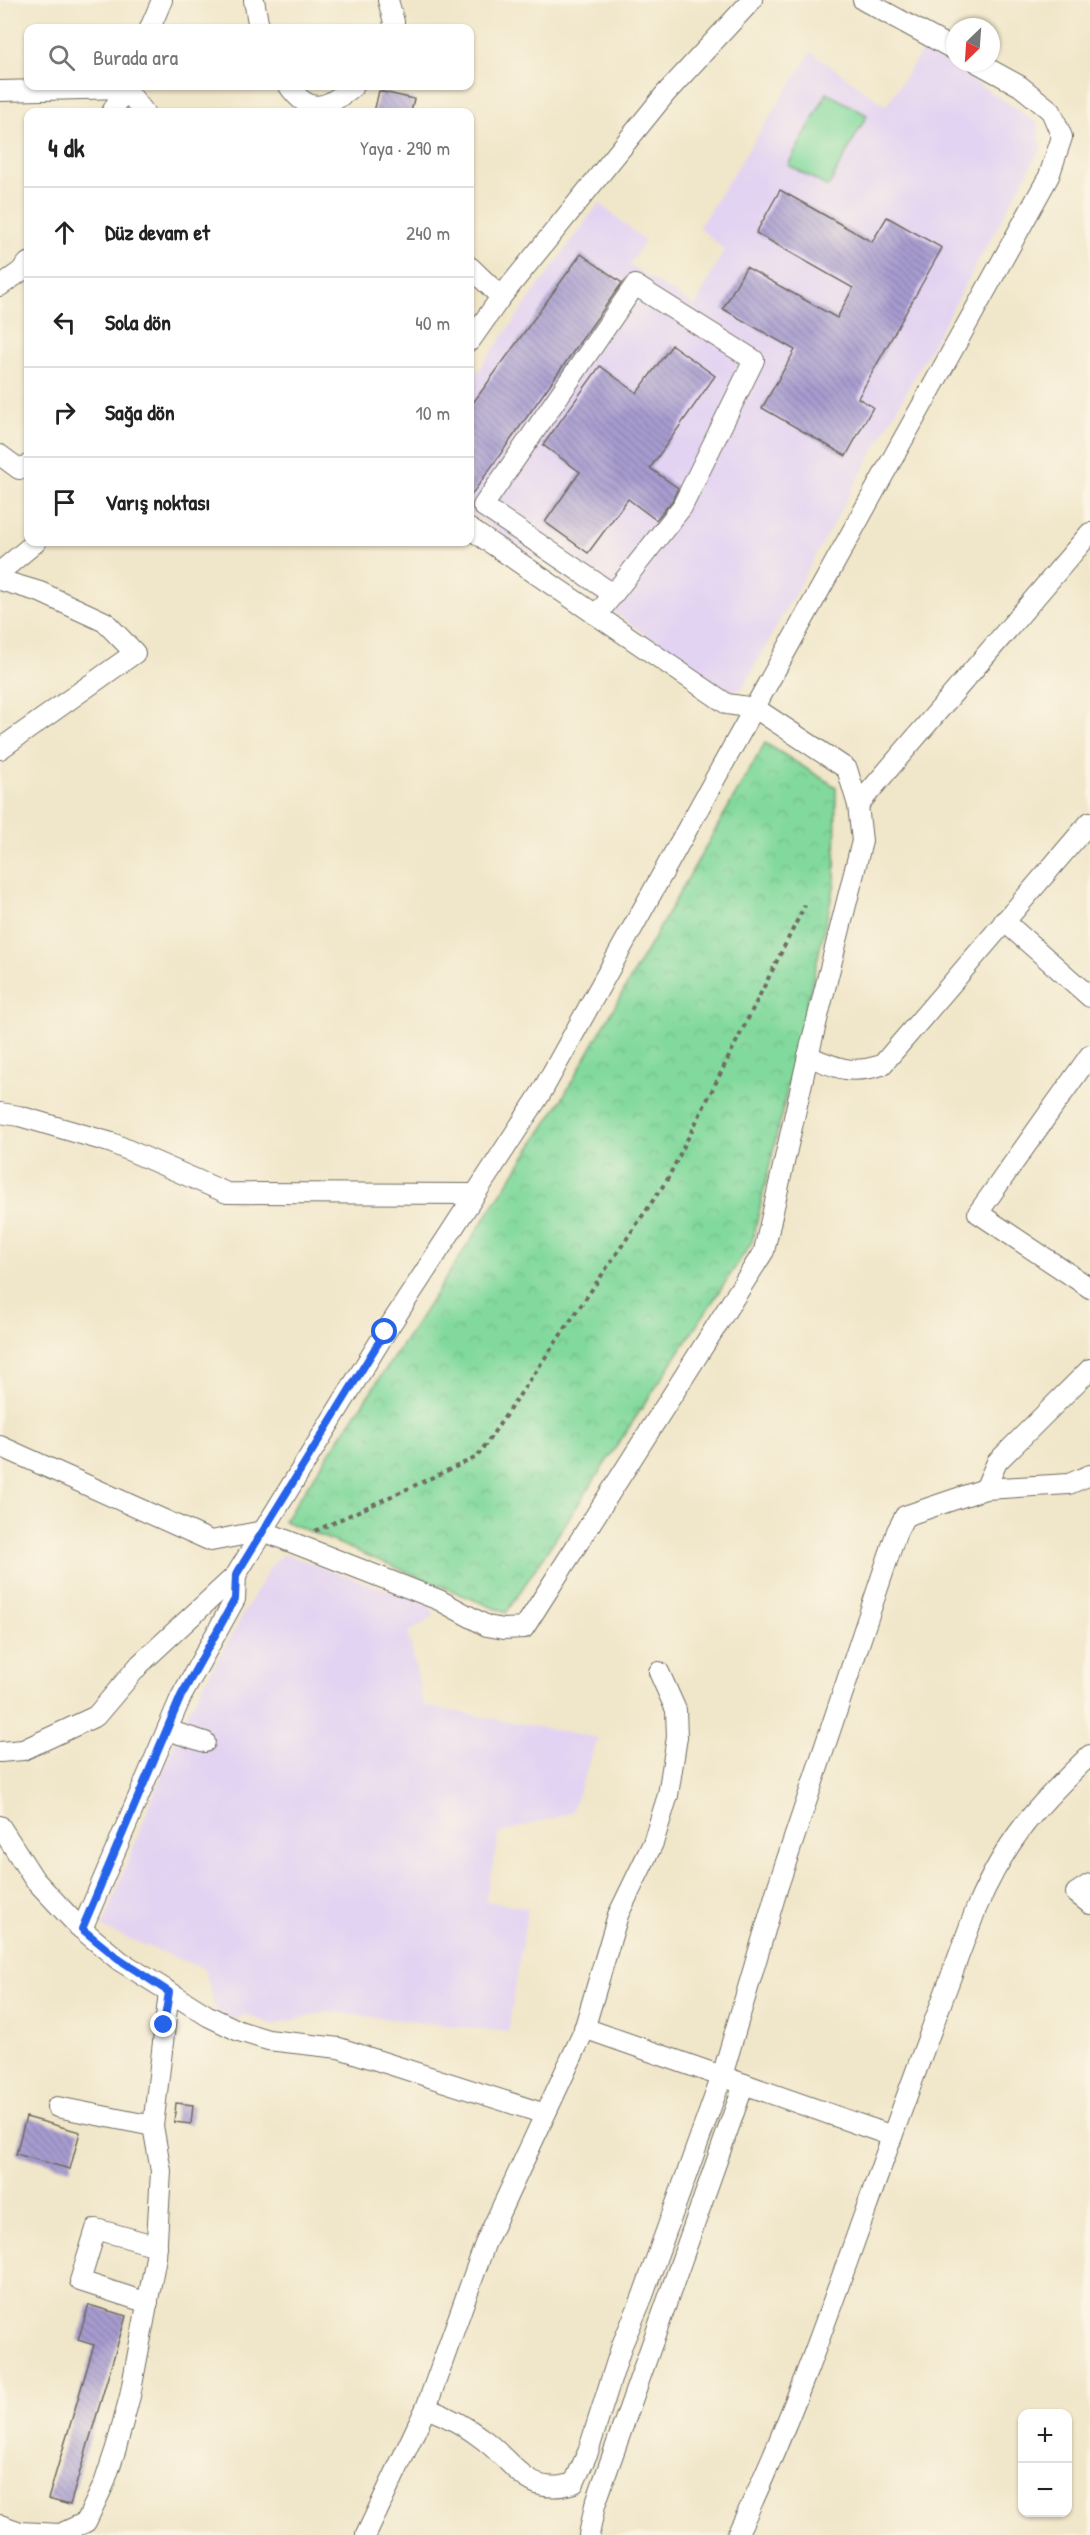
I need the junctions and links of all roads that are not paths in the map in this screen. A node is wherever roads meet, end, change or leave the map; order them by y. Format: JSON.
{"nodes":[{"id":1,"x":162,"y":0,"type":"edge"},
{"id":2,"x":254,"y":0,"type":"edge"},
{"id":3,"x":388,"y":0,"type":"edge"},
{"id":4,"x":752,"y":0,"type":"edge"},
{"id":5,"x":863,"y":0,"type":"edge"},
{"id":6,"x":152,"y":24,"type":"edge"},
{"id":7,"x":258,"y":24,"type":"edge"},
{"id":8,"x":393,"y":24,"type":"edge"},
{"id":9,"x":946,"y":45,"type":"edge"},
{"id":10,"x":994,"y":72,"type":"edge"},
{"id":11,"x":31,"y":90,"type":"edge"},
{"id":12,"x":123,"y":90,"type":"edge"},
{"id":13,"x":127,"y":90,"type":"edge"},
{"id":14,"x":293,"y":90,"type":"edge"},
{"id":15,"x":350,"y":90,"type":"edge"},
{"id":16,"x":0,"y":91,"type":"edge"},
{"id":17,"x":113,"y":108,"type":"edge"},
{"id":18,"x":141,"y":108,"type":"edge"},
{"id":19,"x":334,"y":108,"type":"edge"},
{"id":20,"x":24,"y":267,"type":"edge"},
{"id":21,"x":474,"y":271,"type":"edge"},
{"id":22,"x":0,"y":286,"type":"edge"},
{"id":23,"x":501,"y":297,"type":"junction"},
{"id":24,"x":474,"y":335,"type":"edge"},
{"id":25,"x":0,"y":455,"type":"edge"},
{"id":26,"x":24,"y":467,"type":"edge"},
{"id":27,"x":474,"y":532,"type":"edge"},
{"id":28,"x":1090,"y":533,"type":"edge"},
{"id":29,"x":31,"y":546,"type":"edge"},
{"id":30,"x":0,"y":572,"type":"edge"},
{"id":31,"x":0,"y":580,"type":"edge"},
{"id":32,"x":613,"y":594,"type":"junction"},
{"id":33,"x":594,"y":614,"type":"junction"},
{"id":34,"x":754,"y":708,"type":"junction"},
{"id":35,"x":0,"y":749,"type":"edge"},
{"id":36,"x":858,"y":805,"type":"junction"},
{"id":37,"x":1090,"y":822,"type":"edge"},
{"id":38,"x":1004,"y":921,"type":"junction"},
{"id":39,"x":1090,"y":997,"type":"edge"},
{"id":40,"x":1090,"y":1055,"type":"edge"},
{"id":41,"x":808,"y":1056,"type":"junction"},
{"id":42,"x":0,"y":1113,"type":"edge"},
{"id":43,"x":476,"y":1194,"type":"junction"},
{"id":44,"x":1090,"y":1288,"type":"edge"},
{"id":45,"x":1090,"y":1369,"type":"edge"},
{"id":46,"x":0,"y":1446,"type":"edge"},
{"id":47,"x":1090,"y":1475,"type":"edge"},
{"id":48,"x":985,"y":1490,"type":"junction"},
{"id":49,"x":263,"y":1531,"type":"junction"},
{"id":50,"x":236,"y":1575,"type":"junction"},
{"id":51,"x":659,"y":1672,"type":"dead end"},
{"id":52,"x":167,"y":1730,"type":"junction"},
{"id":53,"x":205,"y":1742,"type":"dead end"},
{"id":54,"x":0,"y":1752,"type":"edge"},
{"id":55,"x":1090,"y":1755,"type":"edge"},
{"id":56,"x":0,"y":1826,"type":"edge"},
{"id":57,"x":1090,"y":1884,"type":"edge"},
{"id":58,"x":1090,"y":1904,"type":"edge"},
{"id":59,"x":82,"y":1929,"type":"junction"},
{"id":60,"x":169,"y":1992,"type":"junction"},
{"id":61,"x":585,"y":2028,"type":"junction"},
{"id":62,"x":722,"y":2076,"type":"junction"},
{"id":63,"x":744,"y":2084,"type":"junction"},
{"id":64,"x":57,"y":2107,"type":"dead end"},
{"id":65,"x":545,"y":2114,"type":"junction"},
{"id":66,"x":153,"y":2126,"type":"junction"},
{"id":67,"x":892,"y":2136,"type":"junction"},
{"id":68,"x":157,"y":2246,"type":"junction"},
{"id":69,"x":148,"y":2303,"type":"junction"},
{"id":70,"x":426,"y":2408,"type":"junction"},
{"id":71,"x":0,"y":2525,"type":"edge"},
{"id":72,"x":366,"y":2535,"type":"edge"},
{"id":73,"x":589,"y":2535,"type":"edge"},
{"id":74,"x":737,"y":2535,"type":"edge"}],
"edges":[{"from":1,"to":6,"type":"street"},
{"from":2,"to":7,"type":"street"},
{"from":3,"to":8,"type":"street"},
{"from":4,"to":23,"type":"street"},
{"from":5,"to":9,"type":"street"},
{"from":10,"to":34,"type":"street"},
{"from":11,"to":16,"type":"street"},
{"from":12,"to":17,"type":"street"},
{"from":13,"to":18,"type":"street"},
{"from":14,"to":19,"type":"street"},
{"from":15,"to":19,"type":"street"},
{"from":20,"to":22,"type":"street"},
{"from":21,"to":23,"type":"street"},
{"from":23,"to":24,"type":"street"},
{"from":25,"to":26,"type":"street"},
{"from":27,"to":33,"type":"street"},
{"from":28,"to":36,"type":"street"},
{"from":29,"to":30,"type":"street"},
{"from":31,"to":35,"type":"street"},
{"from":32,"to":32,"type":"street"},
{"from":32,"to":33,"type":"street"},
{"from":33,"to":34,"type":"street"},
{"from":34,"to":36,"type":"street"},
{"from":34,"to":43,"type":"street"},
{"from":36,"to":41,"type":"street"},
{"from":37,"to":38,"type":"street"},
{"from":38,"to":39,"type":"street"},
{"from":38,"to":41,"type":"street"},
{"from":40,"to":44,"type":"street"},
{"from":41,"to":49,"type":"street"},
{"from":42,"to":43,"type":"street"},
{"from":43,"to":49,"type":"street"},
{"from":45,"to":48,"type":"street"},
{"from":46,"to":49,"type":"street"},
{"from":47,"to":48,"type":"street"},
{"from":48,"to":62,"type":"street"},
{"from":49,"to":50,"type":"street"},
{"from":50,"to":52,"type":"street"},
{"from":50,"to":54,"type":"street"},
{"from":51,"to":61,"type":"street"},
{"from":52,"to":53,"type":"street"},
{"from":52,"to":59,"type":"street"},
{"from":55,"to":67,"type":"street"},
{"from":56,"to":59,"type":"street"},
{"from":57,"to":58,"type":"street"},
{"from":59,"to":60,"type":"street"},
{"from":60,"to":65,"type":"street"},
{"from":60,"to":66,"type":"street"},
{"from":61,"to":62,"type":"street"},
{"from":61,"to":65,"type":"street"},
{"from":62,"to":63,"type":"street"},
{"from":62,"to":70,"type":"street"},
{"from":63,"to":67,"type":"street"},
{"from":63,"to":73,"type":"street"},
{"from":64,"to":66,"type":"street"},
{"from":65,"to":70,"type":"street"},
{"from":66,"to":68,"type":"street"},
{"from":67,"to":74,"type":"street"},
{"from":68,"to":69,"type":"street"},
{"from":68,"to":69,"type":"street"},
{"from":69,"to":71,"type":"street"},
{"from":70,"to":72,"type":"street"}]}
